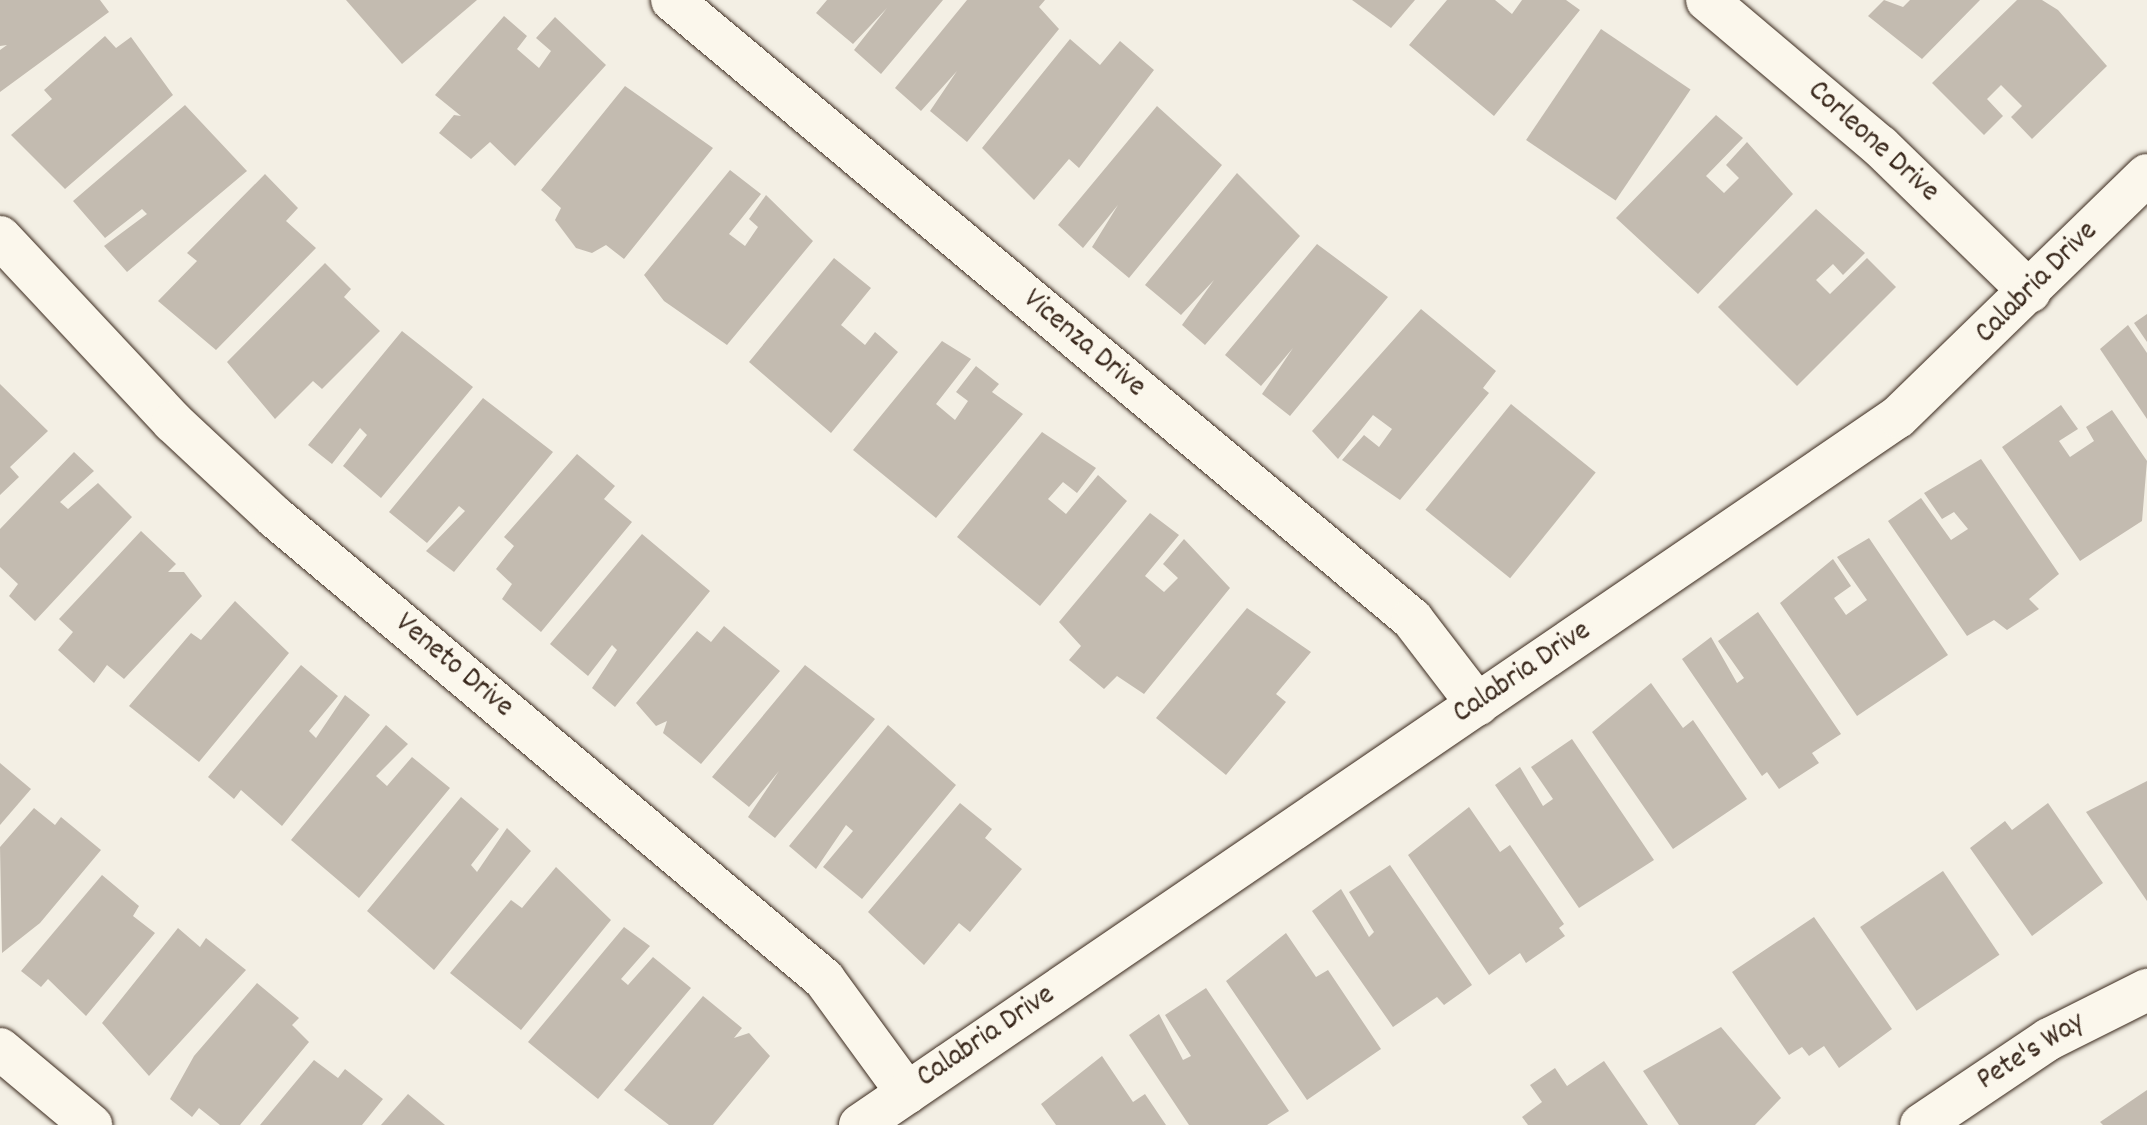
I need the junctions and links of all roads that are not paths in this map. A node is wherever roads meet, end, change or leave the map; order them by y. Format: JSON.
{"nodes":[{"id":1,"x":672,"y":0,"type":"edge"},
{"id":2,"x":1707,"y":0,"type":"edge"},
{"id":3,"x":2147,"y":175,"type":"edge"},
{"id":4,"x":0,"y":237,"type":"edge"},
{"id":5,"x":2030,"y":292,"type":"junction"},
{"id":6,"x":1478,"y":705,"type":"junction"},
{"id":7,"x":2147,"y":990,"type":"edge"},
{"id":8,"x":0,"y":1049,"type":"edge"},
{"id":9,"x":907,"y":1093,"type":"junction"},
{"id":10,"x":91,"y":1125,"type":"edge"},
{"id":11,"x":860,"y":1125,"type":"edge"},
{"id":12,"x":1921,"y":1125,"type":"edge"}],
"edges":[{"from":1,"to":6,"type":"street","name":"Vicenza Drive"},
{"from":2,"to":5,"type":"street","name":"Corleone Drive"},
{"from":3,"to":5,"type":"street","name":"Calabria Drive"},
{"from":4,"to":9,"type":"street","name":"Veneto Drive"},
{"from":5,"to":6,"type":"street","name":"Calabria Drive"},
{"from":6,"to":9,"type":"street","name":"Calabria Drive"},
{"from":7,"to":12,"type":"street","name":"Pete's Way"},
{"from":8,"to":10,"type":"street"},
{"from":9,"to":11,"type":"street","name":"Calabria Drive"}]}
